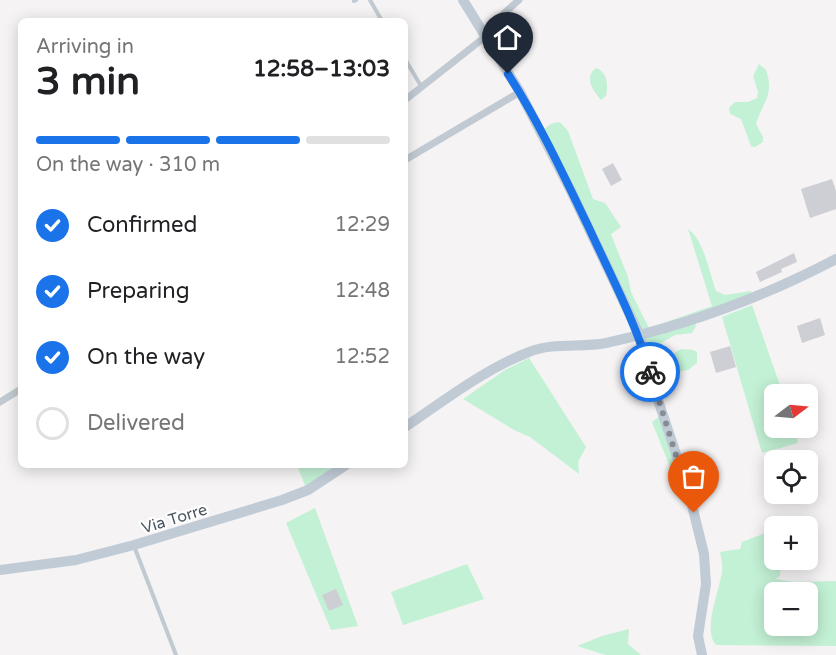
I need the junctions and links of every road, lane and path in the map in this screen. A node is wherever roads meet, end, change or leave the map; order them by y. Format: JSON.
{"nodes":[{"id":1,"x":370,"y":0,"type":"edge"},
{"id":2,"x":463,"y":0,"type":"edge"},
{"id":3,"x":519,"y":0,"type":"edge"},
{"id":4,"x":380,"y":18,"type":"edge"},
{"id":5,"x":483,"y":35,"type":"junction"},
{"id":6,"x":408,"y":64,"type":"edge"},
{"id":7,"x":421,"y":86,"type":"junction"},
{"id":8,"x":520,"y":92,"type":"junction"},
{"id":9,"x":408,"y":97,"type":"edge"},
{"id":10,"x":408,"y":158,"type":"edge"},
{"id":11,"x":836,"y":259,"type":"edge"},
{"id":12,"x":639,"y":334,"type":"junction"},
{"id":13,"x":18,"y":391,"type":"edge"},
{"id":14,"x":0,"y":402,"type":"edge"},
{"id":15,"x":408,"y":424,"type":"edge"},
{"id":16,"x":341,"y":468,"type":"edge"},
{"id":17,"x":134,"y":545,"type":"junction"},
{"id":18,"x":0,"y":570,"type":"edge"},
{"id":19,"x":176,"y":655,"type":"edge"},
{"id":20,"x":702,"y":655,"type":"edge"}],
"edges":[{"from":1,"to":4,"type":"lane"},
{"from":2,"to":5,"type":"main road"},
{"from":3,"to":5,"type":"street"},
{"from":5,"to":7,"type":"street"},
{"from":5,"to":8,"type":"main road"},
{"from":6,"to":7,"type":"lane"},
{"from":7,"to":9,"type":"street"},
{"from":8,"to":10,"type":"street"},
{"from":8,"to":12,"type":"main road"},
{"from":11,"to":12,"type":"main road"},
{"from":12,"to":15,"type":"main road"},
{"from":12,"to":20,"type":"main road"},
{"from":13,"to":14,"type":"street"},
{"from":16,"to":17,"type":"main road","name":"Via Torre"},
{"from":17,"to":18,"type":"main road","name":"Via Torre"},
{"from":17,"to":19,"type":"lane"}]}
